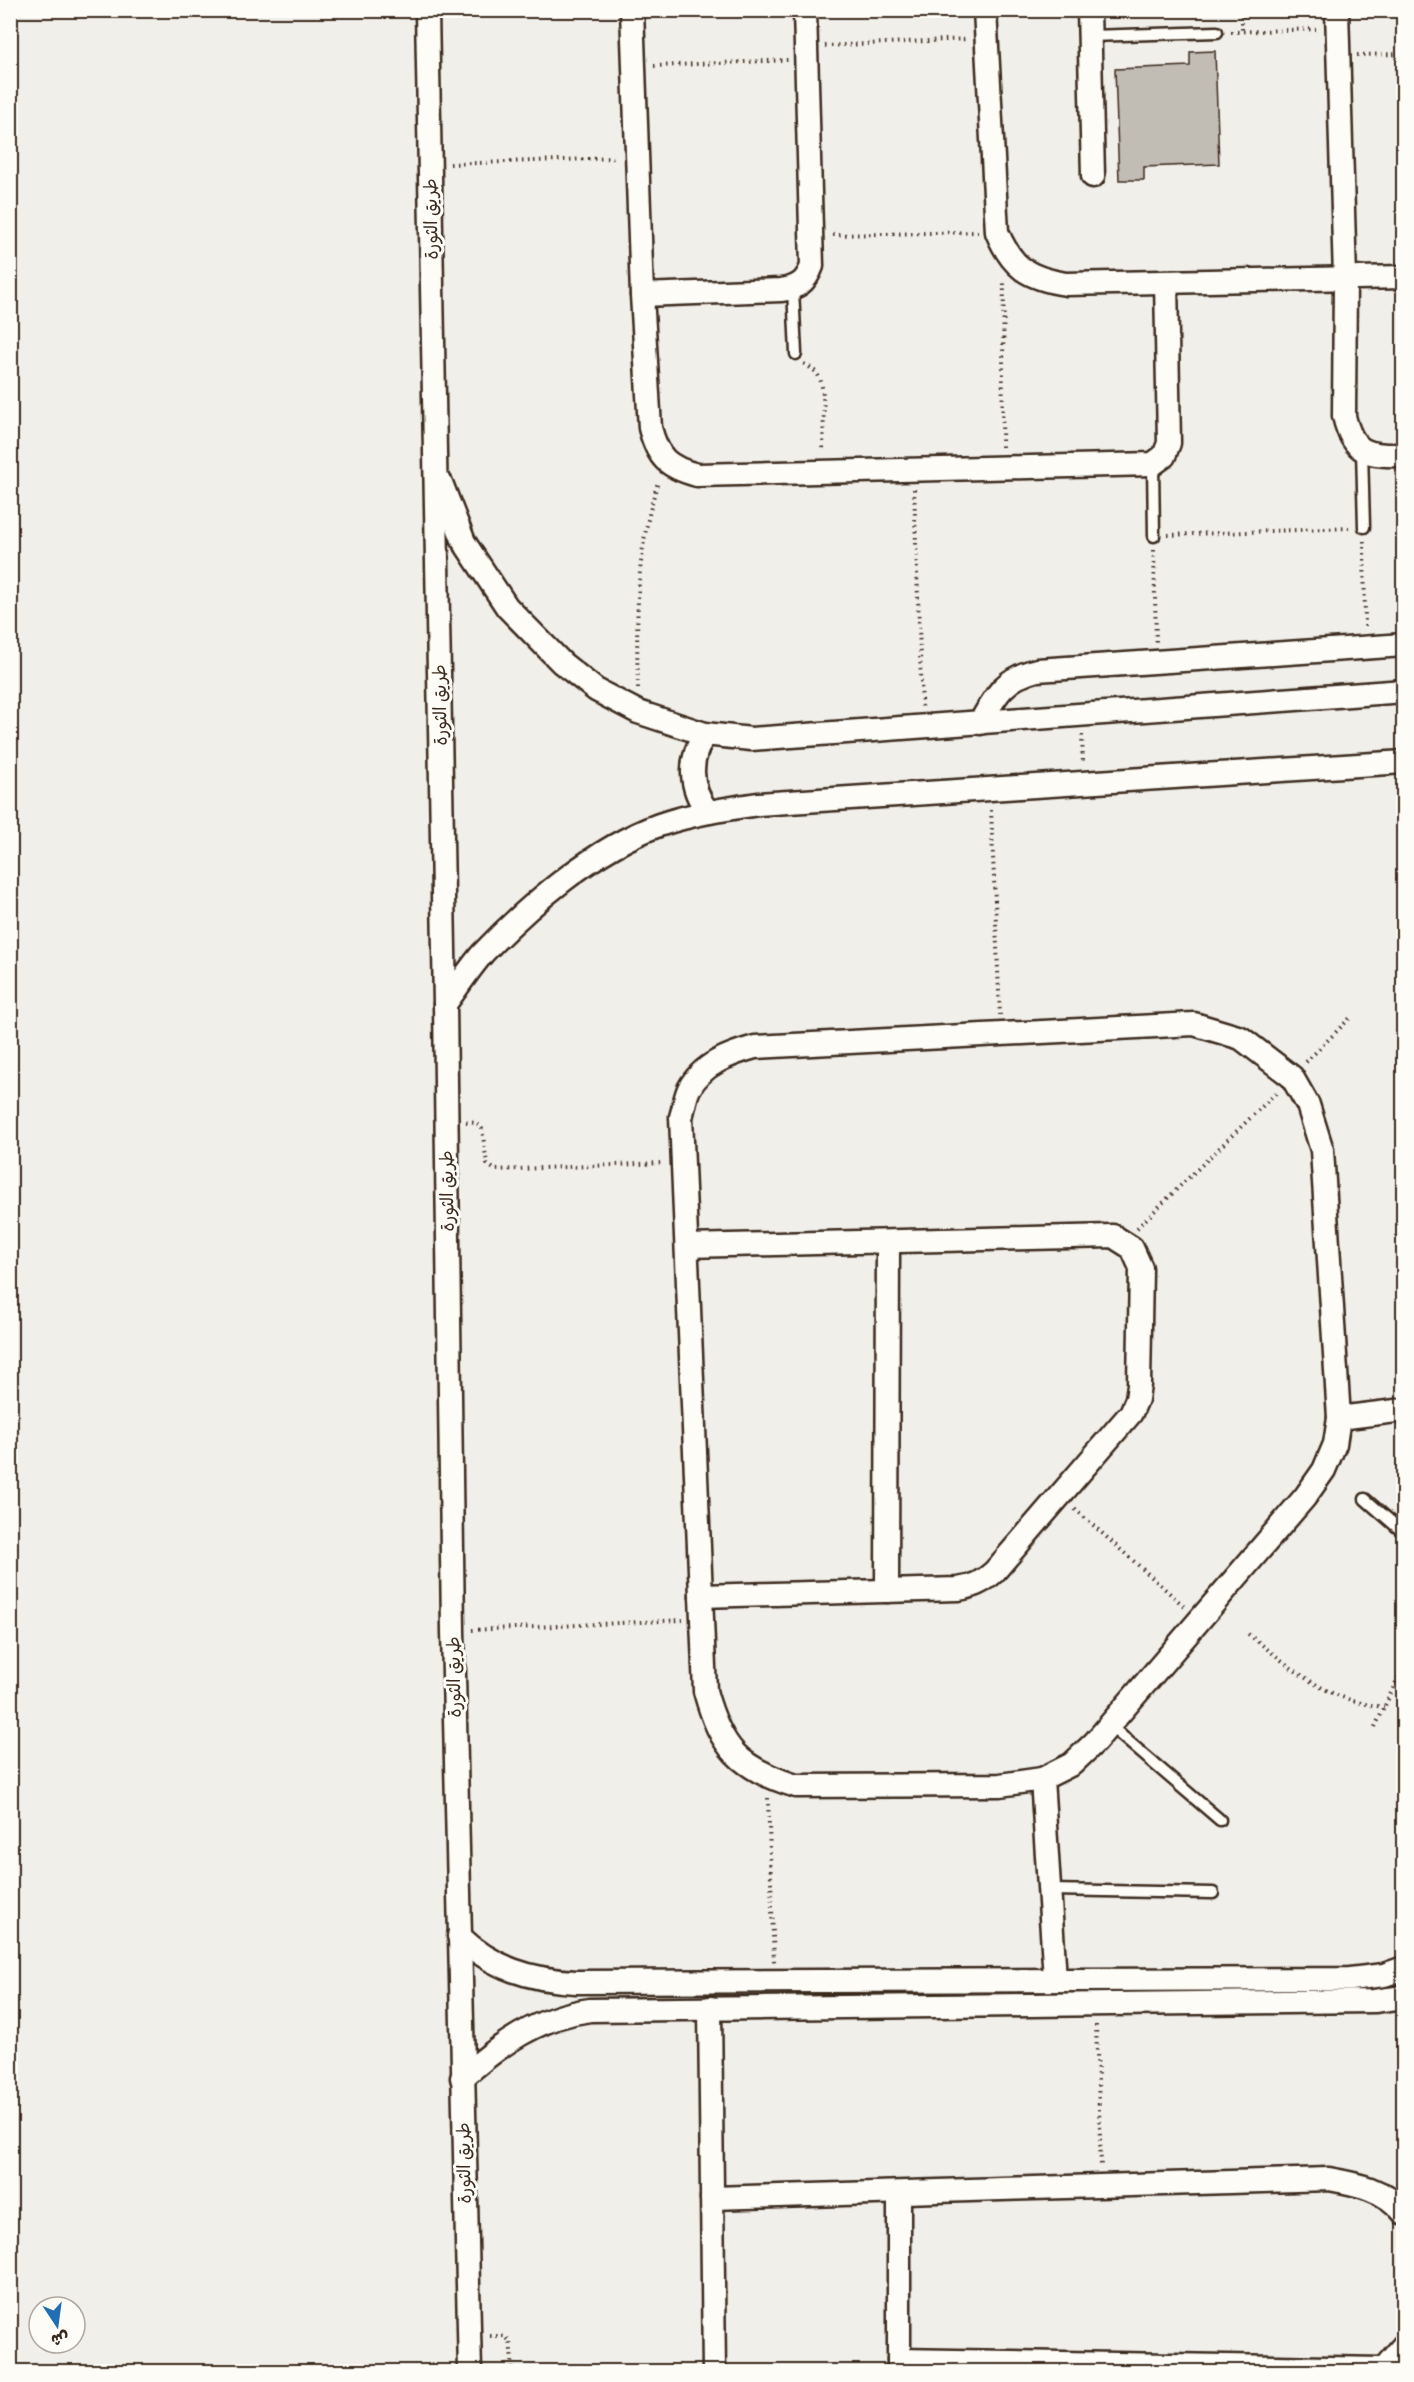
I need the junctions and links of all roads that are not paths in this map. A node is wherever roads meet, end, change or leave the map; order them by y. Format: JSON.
{"nodes":[{"id":1,"x":427,"y":10,"type":"edge"},
{"id":2,"x":633,"y":10,"type":"edge"},
{"id":3,"x":805,"y":10,"type":"edge"},
{"id":4,"x":985,"y":10,"type":"edge"},
{"id":5,"x":1089,"y":10,"type":"edge"},
{"id":6,"x":1338,"y":19,"type":"edge"},
{"id":7,"x":1217,"y":32,"type":"road end"},
{"id":8,"x":1090,"y":36,"type":"junction"},
{"id":9,"x":1092,"y":176,"type":"dead end"},
{"id":10,"x":1404,"y":277,"type":"edge"},
{"id":11,"x":1345,"y":278,"type":"junction"},
{"id":12,"x":1166,"y":282,"type":"junction"},
{"id":13,"x":793,"y":288,"type":"junction"},
{"id":14,"x":642,"y":295,"type":"junction"},
{"id":15,"x":796,"y":354,"type":"road end"},
{"id":16,"x":1362,"y":450,"type":"junction"},
{"id":17,"x":1404,"y":455,"type":"edge"},
{"id":18,"x":1153,"y":464,"type":"junction"},
{"id":19,"x":436,"y":469,"type":"junction"},
{"id":20,"x":1364,"y":527,"type":"road end"},
{"id":21,"x":1154,"y":536,"type":"road end"},
{"id":22,"x":1404,"y":645,"type":"edge"},
{"id":23,"x":1404,"y":691,"type":"edge"},
{"id":24,"x":980,"y":723,"type":"junction"},
{"id":25,"x":705,"y":734,"type":"junction"},
{"id":26,"x":1404,"y":762,"type":"edge"},
{"id":27,"x":708,"y":812,"type":"junction"},
{"id":28,"x":445,"y":1004,"type":"junction"},
{"id":29,"x":888,"y":1242,"type":"junction"},
{"id":30,"x":687,"y":1246,"type":"junction"},
{"id":31,"x":1404,"y":1410,"type":"edge"},
{"id":32,"x":1339,"y":1418,"type":"junction"},
{"id":33,"x":1365,"y":1499,"type":"dead end"},
{"id":34,"x":1404,"y":1533,"type":"edge"},
{"id":35,"x":887,"y":1591,"type":"junction"},
{"id":36,"x":701,"y":1596,"type":"junction"},
{"id":37,"x":1109,"y":1725,"type":"junction"},
{"id":38,"x":1042,"y":1779,"type":"junction"},
{"id":39,"x":1220,"y":1820,"type":"dead end"},
{"id":40,"x":1050,"y":1890,"type":"junction"},
{"id":41,"x":1214,"y":1893,"type":"dead end"},
{"id":42,"x":459,"y":1936,"type":"junction"},
{"id":43,"x":1404,"y":1968,"type":"edge"},
{"id":44,"x":1055,"y":1979,"type":"junction"},
{"id":45,"x":1236,"y":1979,"type":"junction"},
{"id":46,"x":954,"y":1980,"type":"junction"},
{"id":47,"x":847,"y":1981,"type":"junction"},
{"id":48,"x":590,"y":1982,"type":"junction"},
{"id":49,"x":1404,"y":1997,"type":"edge"},
{"id":50,"x":1234,"y":2002,"type":"junction"},
{"id":51,"x":954,"y":2005,"type":"junction"},
{"id":52,"x":847,"y":2006,"type":"junction"},
{"id":53,"x":710,"y":2008,"type":"junction"},
{"id":54,"x":590,"y":2010,"type":"junction"},
{"id":55,"x":462,"y":2078,"type":"junction"},
{"id":56,"x":899,"y":2193,"type":"junction"},
{"id":57,"x":712,"y":2198,"type":"junction"},
{"id":58,"x":1404,"y":2213,"type":"edge"},
{"id":59,"x":1404,"y":2345,"type":"edge"},
{"id":60,"x":899,"y":2366,"type":"edge"},
{"id":61,"x":1076,"y":2367,"type":"edge"},
{"id":62,"x":1382,"y":2370,"type":"edge"},
{"id":63,"x":470,"y":2372,"type":"edge"},
{"id":64,"x":714,"y":2372,"type":"edge"}],
"edges":[{"from":1,"to":19,"type":"street","name":"طريق الثورة"},
{"from":2,"to":14,"type":"street"},
{"from":3,"to":13,"type":"street"},
{"from":4,"to":12,"type":"street"},
{"from":5,"to":8,"type":"street"},
{"from":6,"to":11,"type":"street"},
{"from":7,"to":8,"type":"lane"},
{"from":8,"to":9,"type":"street"},
{"from":10,"to":11,"type":"street"},
{"from":11,"to":12,"type":"street"},
{"from":11,"to":16,"type":"street"},
{"from":12,"to":18,"type":"street"},
{"from":13,"to":14,"type":"street"},
{"from":13,"to":15,"type":"lane"},
{"from":14,"to":18,"type":"street"},
{"from":16,"to":17,"type":"street"},
{"from":16,"to":20,"type":"lane"},
{"from":18,"to":21,"type":"lane"},
{"from":19,"to":25,"type":"street"},
{"from":19,"to":28,"type":"street","name":"طريق الثورة"},
{"from":22,"to":24,"type":"street"},
{"from":23,"to":24,"type":"street"},
{"from":24,"to":25,"type":"street"},
{"from":25,"to":27,"type":"street"},
{"from":26,"to":27,"type":"street"},
{"from":27,"to":28,"type":"street"},
{"from":28,"to":42,"type":"street","name":"طريق الثورة"},
{"from":29,"to":30,"type":"street"},
{"from":29,"to":35,"type":"street"},
{"from":29,"to":35,"type":"street"},
{"from":30,"to":32,"type":"street"},
{"from":30,"to":36,"type":"street"},
{"from":31,"to":32,"type":"street"},
{"from":32,"to":37,"type":"street"},
{"from":33,"to":34,"type":"lane"},
{"from":35,"to":36,"type":"street"},
{"from":36,"to":38,"type":"street"},
{"from":37,"to":38,"type":"street"},
{"from":37,"to":39,"type":"lane"},
{"from":38,"to":40,"type":"street"},
{"from":40,"to":41,"type":"lane"},
{"from":40,"to":44,"type":"street"},
{"from":42,"to":48,"type":"street"},
{"from":42,"to":55,"type":"street","name":"طريق الثورة"},
{"from":43,"to":45,"type":"street"},
{"from":44,"to":45,"type":"street"},
{"from":44,"to":46,"type":"street"},
{"from":45,"to":50,"type":"street"},
{"from":46,"to":47,"type":"street"},
{"from":46,"to":51,"type":"street"},
{"from":47,"to":48,"type":"street"},
{"from":47,"to":52,"type":"street"},
{"from":48,"to":54,"type":"street"},
{"from":49,"to":50,"type":"street"},
{"from":50,"to":51,"type":"street"},
{"from":51,"to":52,"type":"street"},
{"from":52,"to":53,"type":"street"},
{"from":53,"to":54,"type":"street"},
{"from":53,"to":57,"type":"street"},
{"from":54,"to":55,"type":"street"},
{"from":55,"to":63,"type":"street","name":"طريق الثورة"},
{"from":56,"to":57,"type":"street"},
{"from":56,"to":58,"type":"street"},
{"from":56,"to":60,"type":"street"},
{"from":57,"to":64,"type":"street"},
{"from":59,"to":62,"type":"street"},
{"from":60,"to":61,"type":"street"},
{"from":61,"to":62,"type":"street"}]}
